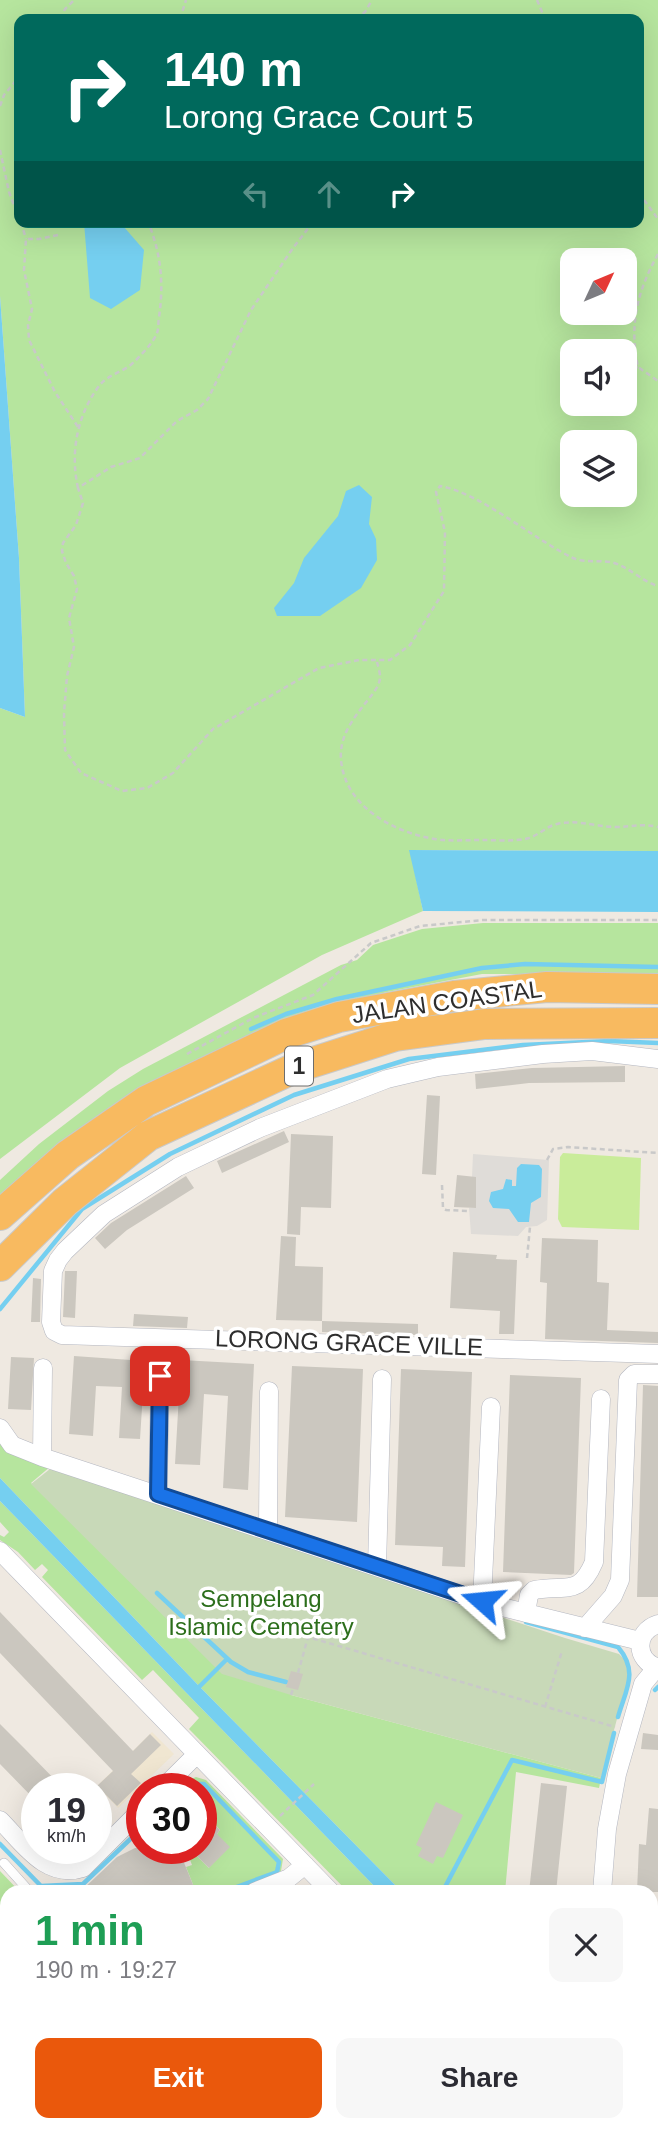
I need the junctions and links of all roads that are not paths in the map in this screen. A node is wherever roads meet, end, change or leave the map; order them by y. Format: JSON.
{"nodes":[{"id":1,"x":658,"y":989,"type":"edge"},
{"id":2,"x":658,"y":1023,"type":"edge"},
{"id":3,"x":658,"y":1059,"type":"edge"},
{"id":4,"x":0,"y":1215,"type":"edge"},
{"id":5,"x":0,"y":1266,"type":"edge"},
{"id":6,"x":658,"y":1354,"type":"edge"},
{"id":7,"x":43,"y":1368,"type":"dead end"},
{"id":8,"x":658,"y":1374,"type":"edge"},
{"id":9,"x":160,"y":1376,"type":"dead end"},
{"id":10,"x":382,"y":1379,"type":"dead end"},
{"id":11,"x":269,"y":1391,"type":"dead end"},
{"id":12,"x":601,"y":1399,"type":"dead end"},
{"id":13,"x":491,"y":1407,"type":"dead end"},
{"id":14,"x":0,"y":1428,"type":"edge"},
{"id":15,"x":42,"y":1457,"type":"junction"},
{"id":16,"x":158,"y":1494,"type":"junction"},
{"id":17,"x":268,"y":1530,"type":"junction"},
{"id":18,"x":0,"y":1551,"type":"edge"},
{"id":19,"x":377,"y":1567,"type":"junction"},
{"id":20,"x":482,"y":1601,"type":"junction"},
{"id":21,"x":526,"y":1613,"type":"junction"},
{"id":22,"x":658,"y":1624,"type":"edge"},
{"id":23,"x":585,"y":1628,"type":"junction"},
{"id":24,"x":640,"y":1641,"type":"junction"},
{"id":25,"x":657,"y":1667,"type":"edge"},
{"id":26,"x":197,"y":1754,"type":"junction"},
{"id":27,"x":178,"y":1773,"type":"edge"},
{"id":28,"x":0,"y":1820,"type":"edge"},
{"id":29,"x":126,"y":1825,"type":"edge"},
{"id":30,"x":4,"y":1863,"type":"dead end"},
{"id":31,"x":305,"y":1865,"type":"junction"},
{"id":32,"x":24,"y":1885,"type":"edge"},
{"id":33,"x":272,"y":1885,"type":"edge"},
{"id":34,"x":324,"y":1885,"type":"edge"},
{"id":35,"x":603,"y":1885,"type":"edge"}],
"edges":[{"from":1,"to":4,"type":"highway","name":"JALAN COASTAL","number":"1"},
{"from":2,"to":5,"type":"highway","name":"JALAN COASTAL","number":"1"},
{"from":3,"to":6,"type":"street","name":"LORONG GRACE VILLE"},
{"from":7,"to":15,"type":"street"},
{"from":8,"to":23,"type":"street"},
{"from":9,"to":16,"type":"street"},
{"from":10,"to":19,"type":"street"},
{"from":11,"to":17,"type":"street"},
{"from":12,"to":21,"type":"street"},
{"from":13,"to":20,"type":"street"},
{"from":14,"to":15,"type":"street"},
{"from":15,"to":16,"type":"street"},
{"from":16,"to":17,"type":"street"},
{"from":17,"to":19,"type":"street"},
{"from":18,"to":26,"type":"street"},
{"from":19,"to":20,"type":"street"},
{"from":20,"to":21,"type":"street"},
{"from":21,"to":23,"type":"street"},
{"from":22,"to":24,"type":"street"},
{"from":23,"to":24,"type":"street"},
{"from":24,"to":25,"type":"street"},
{"from":25,"to":35,"type":"street"},
{"from":26,"to":27,"type":"street"},
{"from":26,"to":31,"type":"street"},
{"from":28,"to":29,"type":"street"},
{"from":30,"to":32,"type":"lane"},
{"from":31,"to":33,"type":"street"},
{"from":31,"to":34,"type":"street"}]}
